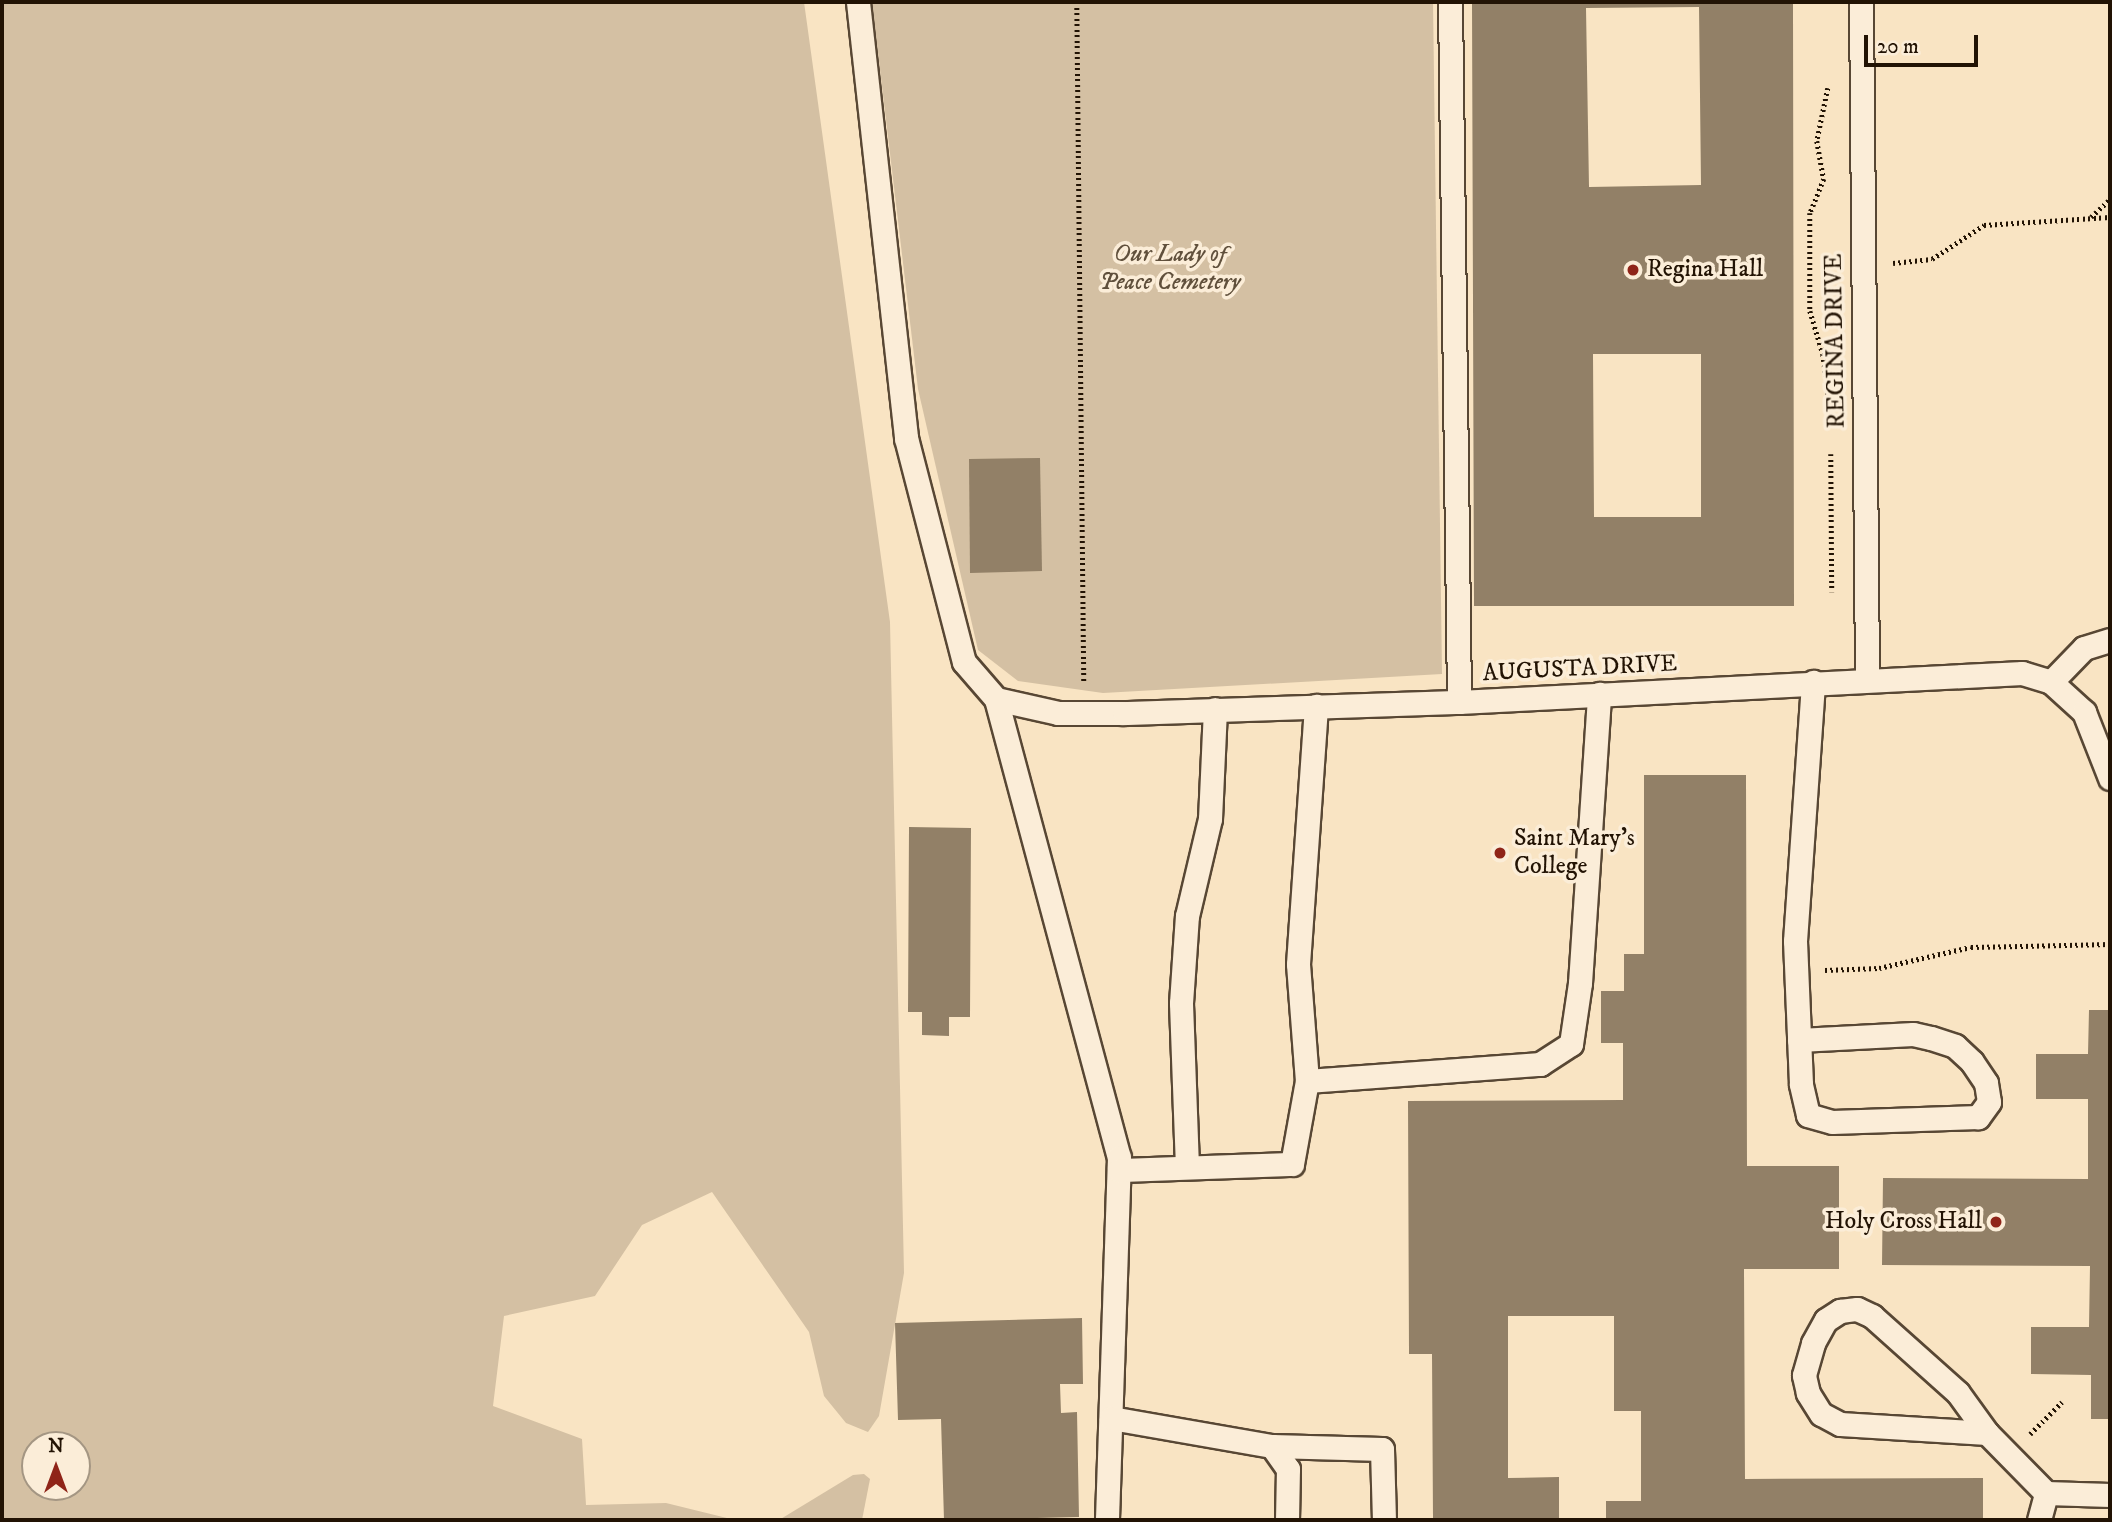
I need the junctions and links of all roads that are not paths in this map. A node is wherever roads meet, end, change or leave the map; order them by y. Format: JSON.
{"nodes":[{"id":1,"x":858,"y":2,"type":"edge"},
{"id":2,"x":1450,"y":2,"type":"edge"},
{"id":3,"x":1861,"y":2,"type":"edge"},
{"id":4,"x":2110,"y":640,"type":"edge"},
{"id":5,"x":1867,"y":679,"type":"junction"},
{"id":6,"x":1813,"y":682,"type":"junction"},
{"id":7,"x":2051,"y":682,"type":"junction"},
{"id":8,"x":1599,"y":694,"type":"junction"},
{"id":9,"x":996,"y":699,"type":"junction"},
{"id":10,"x":1459,"y":702,"type":"junction"},
{"id":11,"x":1316,"y":706,"type":"junction"},
{"id":12,"x":1215,"y":709,"type":"junction"},
{"id":13,"x":2110,"y":778,"type":"edge"},
{"id":14,"x":1800,"y":1040,"type":"junction"},
{"id":15,"x":1307,"y":1081,"type":"junction"},
{"id":16,"x":1187,"y":1167,"type":"junction"},
{"id":17,"x":1119,"y":1170,"type":"junction"},
{"id":18,"x":1111,"y":1418,"type":"junction"},
{"id":19,"x":1987,"y":1433,"type":"junction"},
{"id":20,"x":1272,"y":1446,"type":"junction"},
{"id":21,"x":2046,"y":1493,"type":"junction"},
{"id":22,"x":2110,"y":1495,"type":"edge"},
{"id":23,"x":1107,"y":1520,"type":"edge"},
{"id":24,"x":1287,"y":1520,"type":"edge"},
{"id":25,"x":1384,"y":1520,"type":"edge"},
{"id":26,"x":2039,"y":1520,"type":"edge"}],
"edges":[{"from":1,"to":9,"type":"lane"},
{"from":2,"to":10,"type":"lane"},
{"from":3,"to":5,"type":"lane","name":"REGINA DRIVE"},
{"from":4,"to":7,"type":"lane"},
{"from":5,"to":6,"type":"lane","name":"AUGUSTA DRIVE"},
{"from":5,"to":7,"type":"lane","name":"AUGUSTA DRIVE"},
{"from":6,"to":8,"type":"lane","name":"AUGUSTA DRIVE"},
{"from":6,"to":14,"type":"lane"},
{"from":7,"to":13,"type":"lane","name":"AUGUSTA DRIVE"},
{"from":8,"to":10,"type":"lane","name":"AUGUSTA DRIVE"},
{"from":8,"to":15,"type":"lane"},
{"from":9,"to":12,"type":"lane","name":"AUGUSTA DRIVE"},
{"from":9,"to":17,"type":"lane"},
{"from":10,"to":11,"type":"lane","name":"AUGUSTA DRIVE"},
{"from":11,"to":12,"type":"lane","name":"AUGUSTA DRIVE"},
{"from":11,"to":15,"type":"lane"},
{"from":12,"to":16,"type":"lane"},
{"from":14,"to":14,"type":"lane"},
{"from":15,"to":16,"type":"lane"},
{"from":16,"to":17,"type":"lane"},
{"from":17,"to":18,"type":"lane"},
{"from":18,"to":20,"type":"lane"},
{"from":18,"to":23,"type":"lane"},
{"from":19,"to":19,"type":"lane"},
{"from":19,"to":21,"type":"lane"},
{"from":20,"to":24,"type":"lane"},
{"from":20,"to":25,"type":"lane"},
{"from":21,"to":22,"type":"lane"},
{"from":21,"to":26,"type":"lane"}]}
